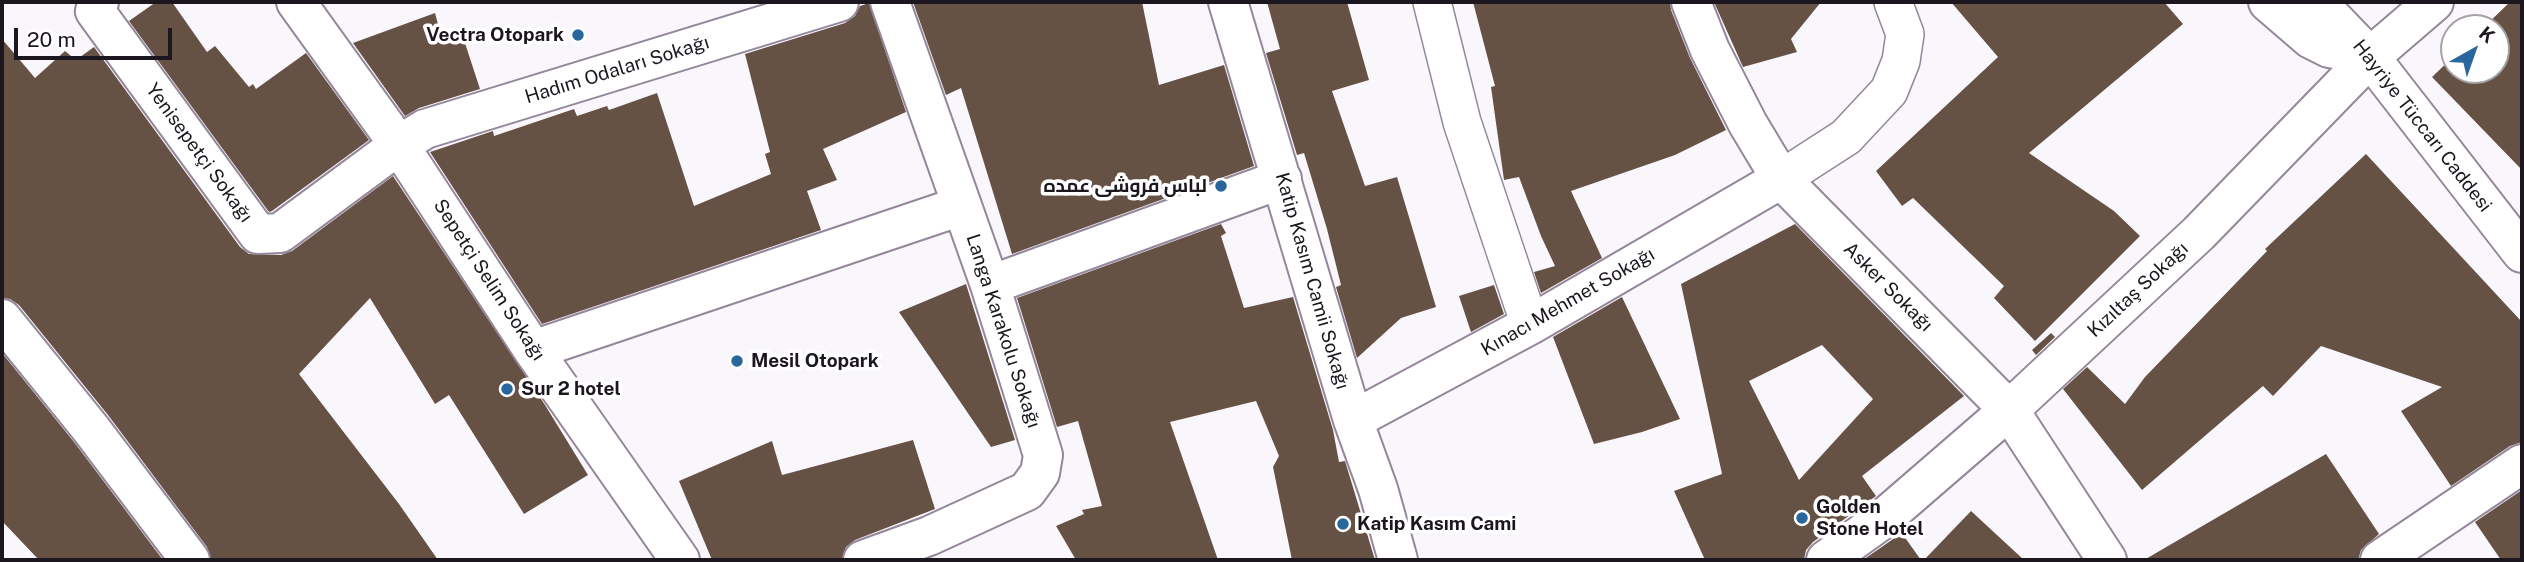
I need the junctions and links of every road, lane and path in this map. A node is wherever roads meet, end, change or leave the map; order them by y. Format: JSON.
{"nodes":[{"id":1,"x":99,"y":2,"type":"edge"},
{"id":2,"x":296,"y":2,"type":"edge"},
{"id":3,"x":839,"y":2,"type":"edge"},
{"id":4,"x":890,"y":2,"type":"edge"},
{"id":5,"x":1228,"y":2,"type":"edge"},
{"id":6,"x":1432,"y":2,"type":"edge"},
{"id":7,"x":1691,"y":2,"type":"edge"},
{"id":8,"x":1893,"y":2,"type":"edge"},
{"id":9,"x":2268,"y":2,"type":"edge"},
{"id":10,"x":2317,"y":2,"type":"edge"},
{"id":11,"x":2434,"y":2,"type":"edge"},
{"id":12,"x":2370,"y":57,"type":"junction"},
{"id":13,"x":399,"y":145,"type":"junction"},
{"id":14,"x":1282,"y":179,"type":"junction"},
{"id":15,"x":1781,"y":179,"type":"junction"},
{"id":16,"x":961,"y":206,"type":"junction"},
{"id":17,"x":2522,"y":253,"type":"edge"},
{"id":18,"x":990,"y":285,"type":"junction"},
{"id":19,"x":2,"y":319,"type":"edge"},
{"id":20,"x":1530,"y":326,"type":"junction"},
{"id":21,"x":533,"y":350,"type":"junction"},
{"id":22,"x":2009,"y":410,"type":"junction"},
{"id":23,"x":1353,"y":420,"type":"junction"},
{"id":24,"x":2522,"y":464,"type":"edge"},
{"id":25,"x":190,"y":560,"type":"edge"},
{"id":26,"x":678,"y":560,"type":"edge"},
{"id":27,"x":863,"y":560,"type":"edge"},
{"id":28,"x":1398,"y":560,"type":"edge"},
{"id":29,"x":1826,"y":560,"type":"edge"},
{"id":30,"x":2107,"y":560,"type":"edge"},
{"id":31,"x":2380,"y":560,"type":"edge"}],
"edges":[{"from":1,"to":13,"type":"street","name":"Yenisepetçi Sokağı"},
{"from":2,"to":13,"type":"street","name":"Sepetçi Selim Sokağı"},
{"from":3,"to":13,"type":"street","name":"Hadım Odaları Sokağı"},
{"from":4,"to":16,"type":"street","name":"Langa Karakolu Sokağı"},
{"from":5,"to":14,"type":"street","name":"Katip Kasım Camii Sokağı"},
{"from":6,"to":20,"type":"street"},
{"from":7,"to":15,"type":"street","name":"Asker Sokağı"},
{"from":8,"to":15,"type":"street"},
{"from":9,"to":12,"type":"street"},
{"from":10,"to":12,"type":"street","name":"Hayriye Tüccarı Caddesi"},
{"from":11,"to":12,"type":"street","name":"Kızıltaş Sokağı"},
{"from":12,"to":17,"type":"street","name":"Hayriye Tüccarı Caddesi"},
{"from":12,"to":22,"type":"street","name":"Kızıltaş Sokağı"},
{"from":13,"to":21,"type":"street","name":"Sepetçi Selim Sokağı"},
{"from":14,"to":18,"type":"street"},
{"from":14,"to":23,"type":"street","name":"Katip Kasım Camii Sokağı"},
{"from":15,"to":20,"type":"street","name":"Kınacı Mehmet Sokağı"},
{"from":15,"to":22,"type":"street","name":"Asker Sokağı"},
{"from":16,"to":18,"type":"street","name":"Langa Karakolu Sokağı"},
{"from":16,"to":21,"type":"street"},
{"from":18,"to":27,"type":"street","name":"Langa Karakolu Sokağı"},
{"from":19,"to":25,"type":"street"},
{"from":20,"to":23,"type":"street","name":"Kınacı Mehmet Sokağı"},
{"from":21,"to":26,"type":"street","name":"Sepetçi Selim Sokağı"},
{"from":22,"to":29,"type":"street","name":"Kızıltaş Sokağı"},
{"from":22,"to":30,"type":"street","name":"Asker Sokağı"},
{"from":23,"to":28,"type":"street","name":"Katip Kasım Camii Sokağı"},
{"from":24,"to":31,"type":"street"}]}
